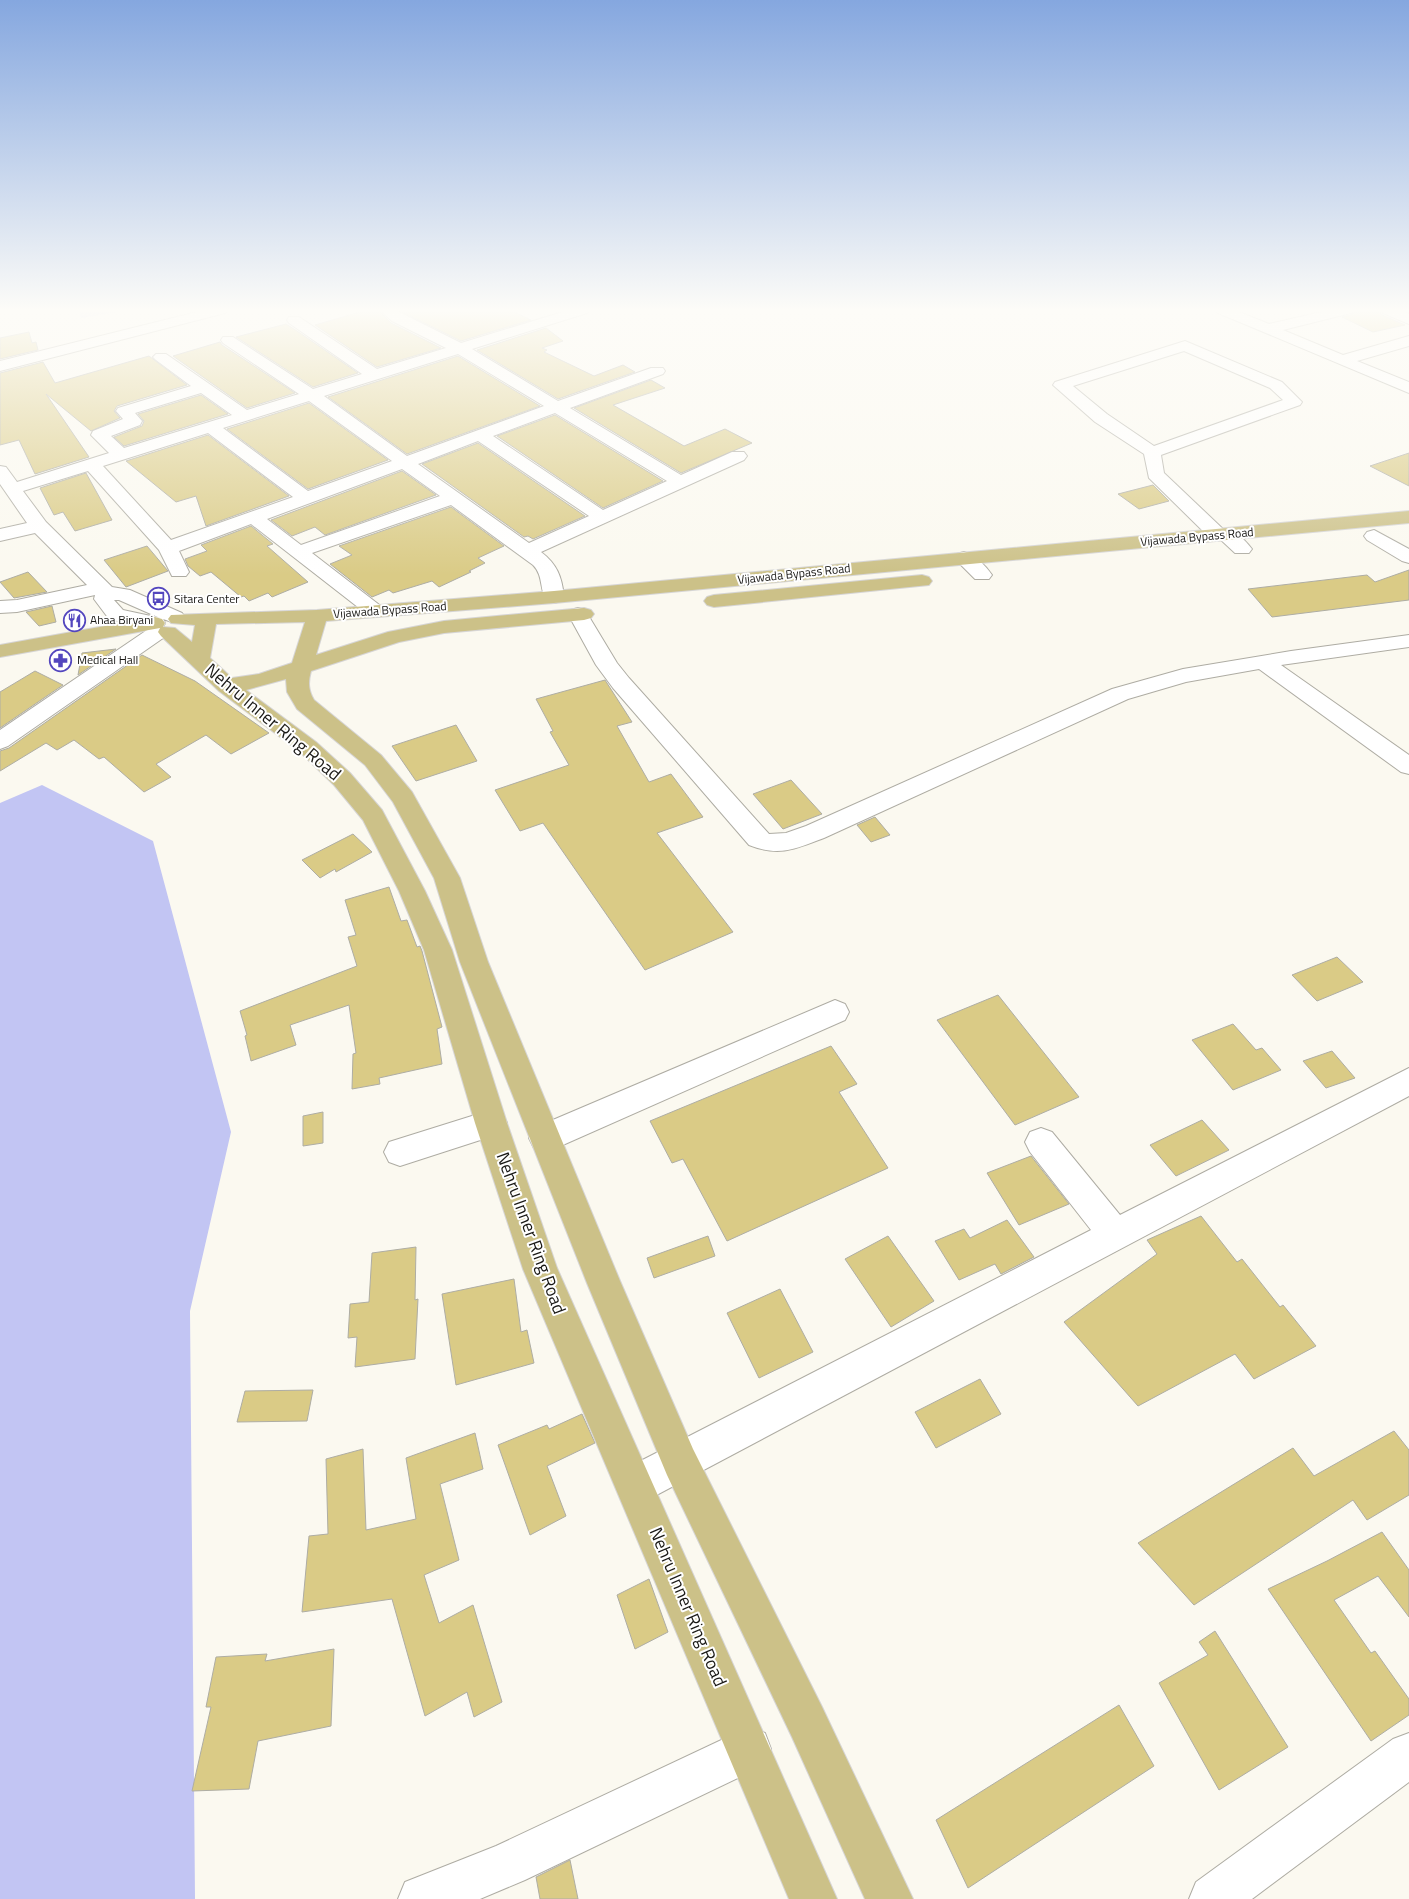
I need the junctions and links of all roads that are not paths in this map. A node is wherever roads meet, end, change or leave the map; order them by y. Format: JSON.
{"nodes":[{"id":1,"x":166,"y":399,"type":"edge"},
{"id":2,"x":220,"y":399,"type":"edge"},
{"id":3,"x":295,"y":399,"type":"edge"},
{"id":4,"x":316,"y":399,"type":"edge"},
{"id":5,"x":541,"y":399,"type":"edge"},
{"id":6,"x":582,"y":399,"type":"edge"},
{"id":7,"x":1078,"y":399,"type":"edge"},
{"id":8,"x":1290,"y":399,"type":"edge"},
{"id":9,"x":556,"y":408,"type":"junction"},
{"id":10,"x":243,"y":415,"type":"junction"},
{"id":11,"x":210,"y":426,"type":"junction"},
{"id":12,"x":480,"y":435,"type":"junction"},
{"id":13,"x":1152,"y":452,"type":"junction"},
{"id":14,"x":120,"y":454,"type":"junction"},
{"id":15,"x":738,"y":456,"type":"dead end"},
{"id":16,"x":403,"y":463,"type":"junction"},
{"id":17,"x":91,"y":464,"type":"junction"},
{"id":18,"x":0,"y":471,"type":"edge"},
{"id":19,"x":680,"y":482,"type":"junction"},
{"id":20,"x":12,"y":489,"type":"junction"},
{"id":21,"x":306,"y":498,"type":"junction"},
{"id":22,"x":452,"y":498,"type":"junction"},
{"id":23,"x":253,"y":517,"type":"junction"},
{"id":24,"x":602,"y":517,"type":"junction"},
{"id":25,"x":1409,"y":517,"type":"edge"},
{"id":26,"x":39,"y":526,"type":"junction"},
{"id":27,"x":1409,"y":533,"type":"edge"},
{"id":28,"x":1222,"y":534,"type":"junction"},
{"id":29,"x":0,"y":535,"type":"edge"},
{"id":30,"x":1374,"y":536,"type":"junction"},
{"id":31,"x":168,"y":548,"type":"junction"},
{"id":32,"x":1242,"y":549,"type":"junction"},
{"id":33,"x":527,"y":551,"type":"junction"},
{"id":34,"x":298,"y":552,"type":"junction"},
{"id":35,"x":1409,"y":557,"type":"edge"},
{"id":36,"x":964,"y":558,"type":"junction"},
{"id":37,"x":179,"y":572,"type":"dead end"},
{"id":38,"x":982,"y":575,"type":"junction"},
{"id":39,"x":103,"y":590,"type":"junction"},
{"id":40,"x":554,"y":597,"type":"junction"},
{"id":41,"x":0,"y":607,"type":"edge"},
{"id":42,"x":375,"y":611,"type":"junction"},
{"id":43,"x":578,"y":614,"type":"junction"},
{"id":44,"x":317,"y":616,"type":"junction"},
{"id":45,"x":171,"y":625,"type":"junction"},
{"id":46,"x":1398,"y":643,"type":"edge"},
{"id":47,"x":0,"y":651,"type":"edge"},
{"id":48,"x":1409,"y":658,"type":"edge"},
{"id":49,"x":0,"y":660,"type":"edge"},
{"id":50,"x":1263,"y":662,"type":"junction"},
{"id":51,"x":302,"y":666,"type":"junction"},
{"id":52,"x":227,"y":686,"type":"junction"},
{"id":53,"x":0,"y":741,"type":"edge"},
{"id":54,"x":1409,"y":766,"type":"edge"},
{"id":55,"x":835,"y":1012,"type":"dead end"},
{"id":56,"x":1409,"y":1081,"type":"edge"},
{"id":57,"x":491,"y":1123,"type":"junction"},
{"id":58,"x":545,"y":1138,"type":"junction"},
{"id":59,"x":1041,"y":1142,"type":"dead end"},
{"id":60,"x":400,"y":1152,"type":"dead end"},
{"id":61,"x":1115,"y":1234,"type":"junction"},
{"id":62,"x":680,"y":1462,"type":"junction"},
{"id":63,"x":635,"y":1486,"type":"junction"},
{"id":64,"x":749,"y":1749,"type":"junction"},
{"id":65,"x":1409,"y":1756,"type":"edge"},
{"id":66,"x":422,"y":1899,"type":"edge"},
{"id":67,"x":813,"y":1899,"type":"edge"},
{"id":68,"x":889,"y":1899,"type":"edge"},
{"id":69,"x":1213,"y":1899,"type":"edge"}],
"edges":[{"from":1,"to":14,"type":"street"},
{"from":2,"to":10,"type":"street"},
{"from":3,"to":10,"type":"street"},
{"from":4,"to":16,"type":"street"},
{"from":5,"to":9,"type":"street"},
{"from":6,"to":9,"type":"street"},
{"from":7,"to":13,"type":"street"},
{"from":8,"to":13,"type":"street"},
{"from":9,"to":12,"type":"street"},
{"from":9,"to":19,"type":"street"},
{"from":10,"to":11,"type":"street"},
{"from":11,"to":14,"type":"street"},
{"from":11,"to":21,"type":"street"},
{"from":12,"to":16,"type":"street"},
{"from":12,"to":24,"type":"street"},
{"from":13,"to":28,"type":"street"},
{"from":14,"to":17,"type":"street"},
{"from":15,"to":19,"type":"street"},
{"from":16,"to":21,"type":"street"},
{"from":16,"to":22,"type":"street"},
{"from":17,"to":20,"type":"street"},
{"from":17,"to":31,"type":"street"},
{"from":18,"to":20,"type":"street"},
{"from":19,"to":24,"type":"street"},
{"from":20,"to":26,"type":"street"},
{"from":21,"to":23,"type":"street"},
{"from":22,"to":33,"type":"street"},
{"from":22,"to":34,"type":"street"},
{"from":23,"to":31,"type":"street"},
{"from":23,"to":34,"type":"street"},
{"from":24,"to":33,"type":"street"},
{"from":25,"to":28,"type":"main road","name":"Vijawada Bypass Road"},
{"from":26,"to":29,"type":"street"},
{"from":26,"to":39,"type":"street"},
{"from":27,"to":30,"type":"main road","name":"Vijawada Bypass Road"},
{"from":28,"to":32,"type":"street"},
{"from":28,"to":36,"type":"main road","name":"Vijawada Bypass Road"},
{"from":30,"to":32,"type":"main road","name":"Vijawada Bypass Road"},
{"from":30,"to":35,"type":"street"},
{"from":31,"to":37,"type":"street"},
{"from":32,"to":38,"type":"main road","name":"Vijawada Bypass Road"},
{"from":33,"to":40,"type":"street"},
{"from":34,"to":42,"type":"street"},
{"from":36,"to":38,"type":"street"},
{"from":36,"to":40,"type":"main road","name":"Vijawada Bypass Road"},
{"from":38,"to":43,"type":"main road","name":"Vijawada Bypass Road"},
{"from":39,"to":41,"type":"street"},
{"from":39,"to":45,"type":"street"},
{"from":40,"to":42,"type":"main road","name":"Vijawada Bypass Road"},
{"from":42,"to":44,"type":"main road","name":"Vijawada Bypass Road"},
{"from":43,"to":50,"type":"street"},
{"from":43,"to":51,"type":"main road","name":"Vijawada Bypass Road"},
{"from":44,"to":45,"type":"main road","name":"Vijawada Bypass Road"},
{"from":44,"to":51,"type":"main road"},
{"from":45,"to":47,"type":"main road","name":"Vijawada Bypass Road"},
{"from":45,"to":49,"type":"main road","name":"Vijawada Bypass Road"},
{"from":45,"to":52,"type":"main road","name":"Nehru Inner Ring Road"},
{"from":45,"to":53,"type":"street"},
{"from":46,"to":48,"type":"street"},
{"from":46,"to":50,"type":"street"},
{"from":50,"to":54,"type":"street"},
{"from":51,"to":52,"type":"main road","name":"Vijawada Bypass Road"},
{"from":51,"to":58,"type":"main road"},
{"from":52,"to":57,"type":"main road","name":"Nehru Inner Ring Road"},
{"from":55,"to":58,"type":"street"},
{"from":56,"to":61,"type":"street"},
{"from":57,"to":60,"type":"street"},
{"from":57,"to":63,"type":"main road","name":"Nehru Inner Ring Road"},
{"from":58,"to":62,"type":"main road"},
{"from":59,"to":61,"type":"street"},
{"from":61,"to":62,"type":"street"},
{"from":62,"to":63,"type":"street"},
{"from":62,"to":68,"type":"main road"},
{"from":63,"to":64,"type":"main road","name":"Nehru Inner Ring Road"},
{"from":64,"to":66,"type":"street"},
{"from":64,"to":67,"type":"main road","name":"Nehru Inner Ring Road"},
{"from":65,"to":69,"type":"street"}]}
